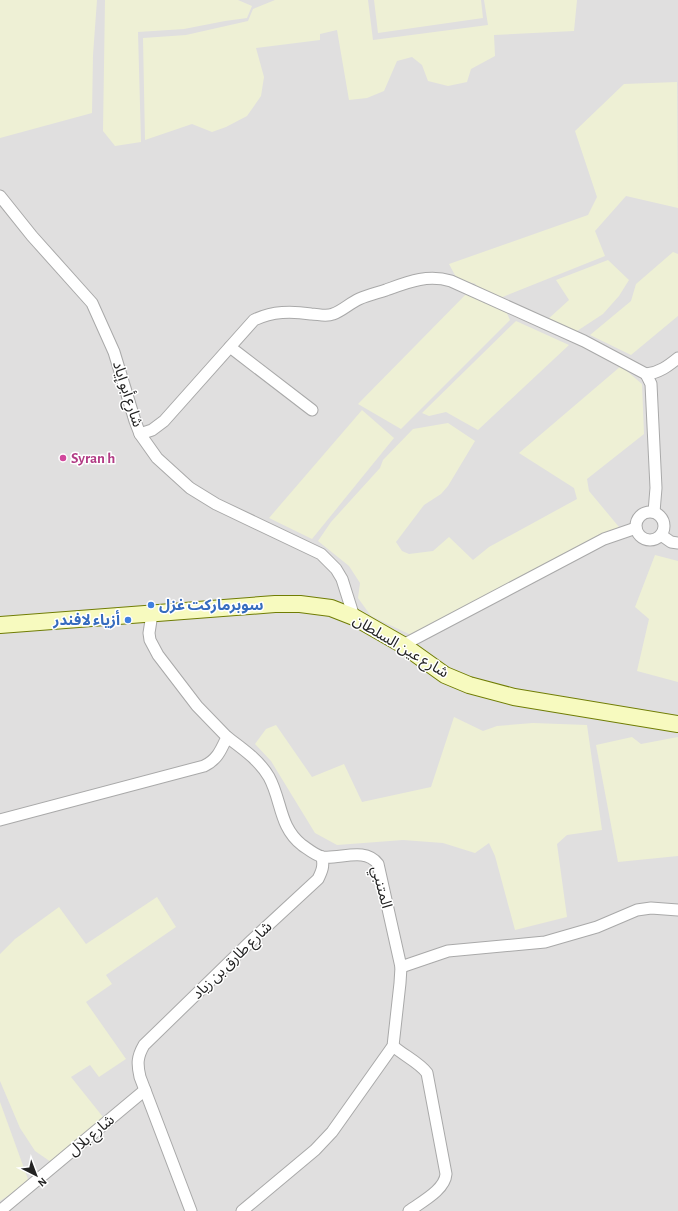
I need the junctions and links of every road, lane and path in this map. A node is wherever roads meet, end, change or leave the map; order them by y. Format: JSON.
{"nodes":[{"id":1,"x":0,"y":196,"type":"edge"},
{"id":2,"x":230,"y":347,"type":"junction"},
{"id":3,"x":678,"y":358,"type":"edge"},
{"id":4,"x":646,"y":374,"type":"junction"},
{"id":5,"x":312,"y":410,"type":"dead end"},
{"id":6,"x":140,"y":434,"type":"junction"},
{"id":7,"x":654,"y":512,"type":"junction"},
{"id":8,"x":636,"y":528,"type":"junction"},
{"id":9,"x":661,"y":535,"type":"junction"},
{"id":10,"x":678,"y":543,"type":"edge"},
{"id":11,"x":152,"y":614,"type":"junction"},
{"id":12,"x":354,"y":616,"type":"junction"},
{"id":13,"x":0,"y":625,"type":"edge"},
{"id":14,"x":403,"y":645,"type":"junction"},
{"id":15,"x":678,"y":724,"type":"edge"},
{"id":16,"x":227,"y":738,"type":"junction"},
{"id":17,"x":0,"y":820,"type":"edge"},
{"id":18,"x":322,"y":856,"type":"junction"},
{"id":19,"x":678,"y":910,"type":"edge"},
{"id":20,"x":400,"y":967,"type":"junction"},
{"id":21,"x":393,"y":1046,"type":"junction"},
{"id":22,"x":145,"y":1090,"type":"junction"},
{"id":23,"x":0,"y":1211,"type":"edge"},
{"id":24,"x":191,"y":1211,"type":"edge"},
{"id":25,"x":242,"y":1211,"type":"edge"},
{"id":26,"x":409,"y":1211,"type":"edge"}],
"edges":[{"from":1,"to":6,"type":"street","name":"شارع أبو إياد"},
{"from":2,"to":4,"type":"street"},
{"from":2,"to":5,"type":"street"},
{"from":2,"to":6,"type":"street"},
{"from":3,"to":4,"type":"street"},
{"from":4,"to":7,"type":"street"},
{"from":6,"to":12,"type":"street","name":"شارع أبو إياد"},
{"from":7,"to":8,"type":"street"},
{"from":7,"to":9,"type":"street"},
{"from":8,"to":9,"type":"street"},
{"from":8,"to":14,"type":"street"},
{"from":9,"to":10,"type":"street"},
{"from":11,"to":12,"type":"main road","name":"شارع عين السلطان"},
{"from":11,"to":13,"type":"main road","name":"شارع عين السلطان"},
{"from":11,"to":16,"type":"street"},
{"from":12,"to":14,"type":"main road","name":"شارع عين السلطان"},
{"from":14,"to":15,"type":"main road","name":"شارع عين السلطان"},
{"from":16,"to":17,"type":"street"},
{"from":16,"to":18,"type":"street"},
{"from":18,"to":20,"type":"street","name":"المتنبي"},
{"from":18,"to":22,"type":"street","name":"شارع طارق بن زياد"},
{"from":19,"to":20,"type":"street"},
{"from":20,"to":21,"type":"street"},
{"from":21,"to":25,"type":"street"},
{"from":21,"to":26,"type":"street"},
{"from":22,"to":23,"type":"street","name":"شارع بلال"},
{"from":22,"to":24,"type":"street","name":"شارع طارق بن زياد"}]}
